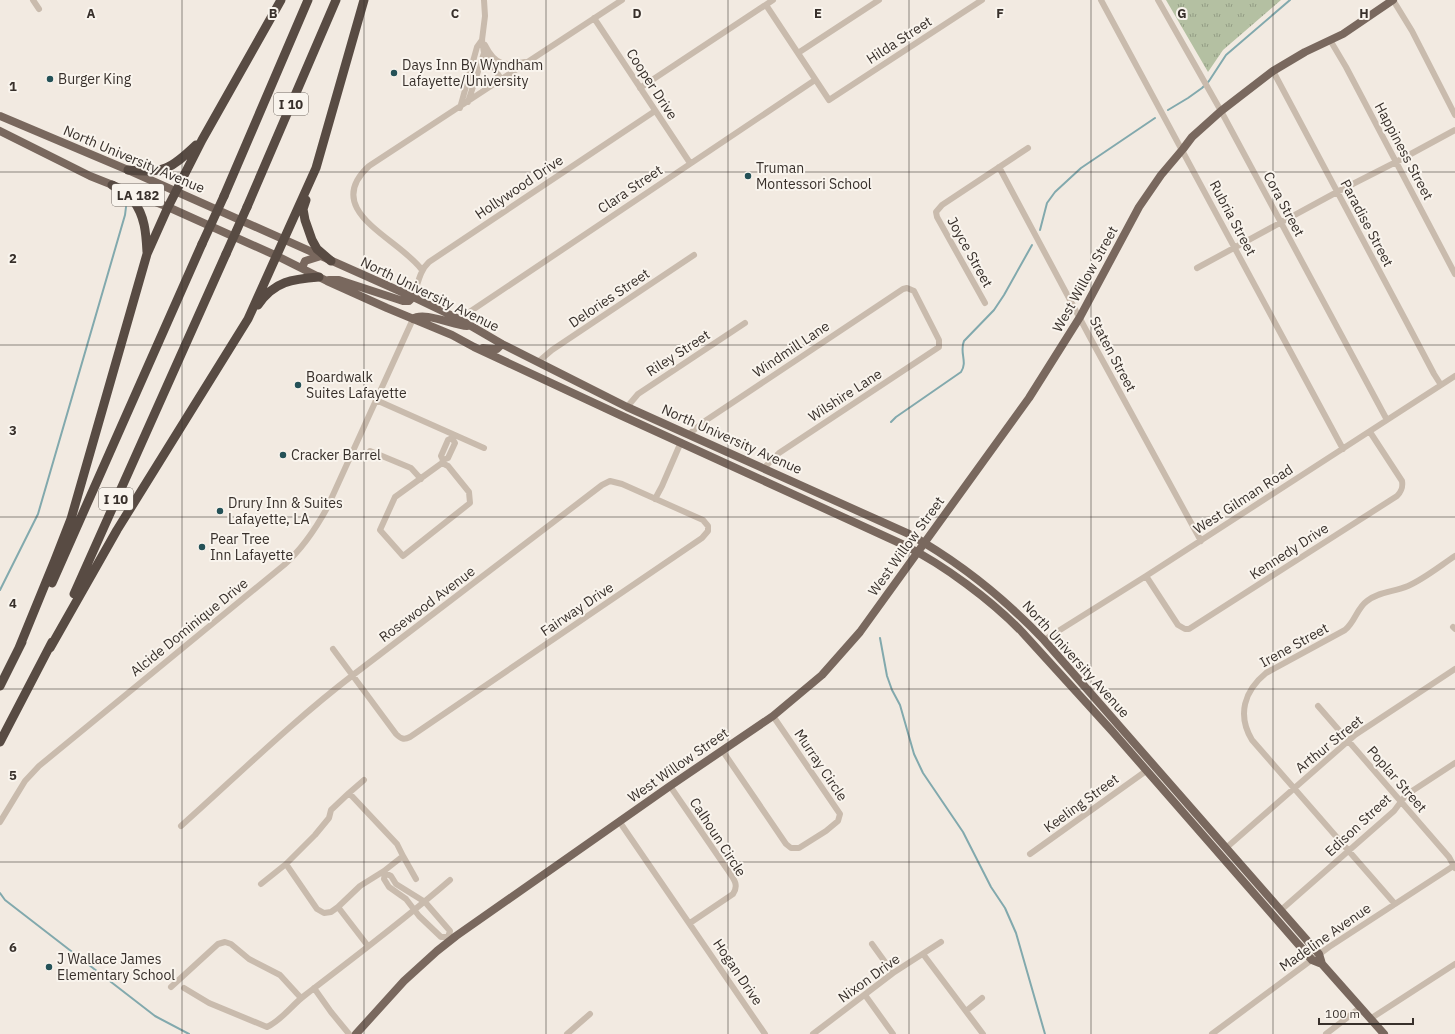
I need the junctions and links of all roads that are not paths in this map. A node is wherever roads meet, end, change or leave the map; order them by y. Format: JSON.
{"nodes":[{"id":1,"x":34,"y":0,"type":"edge"},
{"id":2,"x":281,"y":0,"type":"edge"},
{"id":3,"x":308,"y":0,"type":"edge"},
{"id":4,"x":336,"y":0,"type":"edge"},
{"id":5,"x":364,"y":0,"type":"edge"},
{"id":6,"x":484,"y":0,"type":"edge"},
{"id":7,"x":608,"y":0,"type":"edge"},
{"id":8,"x":622,"y":0,"type":"edge"},
{"id":9,"x":773,"y":0,"type":"edge"},
{"id":10,"x":879,"y":0,"type":"edge"},
{"id":11,"x":982,"y":0,"type":"edge"},
{"id":12,"x":1101,"y":0,"type":"edge"},
{"id":13,"x":1158,"y":0,"type":"edge"},
{"id":14,"x":1393,"y":0,"type":"edge"},
{"id":15,"x":766,"y":5,"type":"junction"},
{"id":16,"x":612,"y":6,"type":"junction"},
{"id":17,"x":39,"y":9,"type":"dead end"},
{"id":18,"x":594,"y":18,"type":"junction"},
{"id":19,"x":482,"y":40,"type":"junction"},
{"id":20,"x":1330,"y":40,"type":"junction"},
{"id":21,"x":484,"y":53,"type":"junction"},
{"id":22,"x":798,"y":53,"type":"junction"},
{"id":23,"x":530,"y":60,"type":"junction"},
{"id":24,"x":1273,"y":71,"type":"junction"},
{"id":25,"x":501,"y":79,"type":"junction"},
{"id":26,"x":815,"y":80,"type":"junction"},
{"id":27,"x":640,"y":88,"type":"junction"},
{"id":28,"x":468,"y":102,"type":"junction"},
{"id":29,"x":460,"y":108,"type":"junction"},
{"id":30,"x":655,"y":111,"type":"junction"},
{"id":31,"x":1221,"y":111,"type":"junction"},
{"id":32,"x":1455,"y":115,"type":"edge"},
{"id":33,"x":0,"y":116,"type":"edge"},
{"id":34,"x":1455,"y":130,"type":"edge"},
{"id":35,"x":0,"y":131,"type":"edge"},
{"id":36,"x":202,"y":140,"type":"junction"},
{"id":37,"x":1028,"y":148,"type":"dead end"},
{"id":38,"x":1182,"y":149,"type":"junction"},
{"id":39,"x":1396,"y":162,"type":"junction"},
{"id":40,"x":690,"y":163,"type":"junction"},
{"id":41,"x":999,"y":167,"type":"junction"},
{"id":42,"x":316,"y":168,"type":"junction"},
{"id":43,"x":128,"y":170,"type":"junction"},
{"id":44,"x":112,"y":185,"type":"junction"},
{"id":45,"x":176,"y":191,"type":"junction"},
{"id":46,"x":1337,"y":192,"type":"junction"},
{"id":47,"x":168,"y":207,"type":"junction"},
{"id":48,"x":1280,"y":223,"type":"junction"},
{"id":49,"x":284,"y":239,"type":"junction"},
{"id":50,"x":1236,"y":248,"type":"junction"},
{"id":51,"x":147,"y":254,"type":"junction"},
{"id":52,"x":694,"y":255,"type":"dead end"},
{"id":53,"x":277,"y":256,"type":"junction"},
{"id":54,"x":321,"y":256,"type":"junction"},
{"id":55,"x":331,"y":261,"type":"junction"},
{"id":56,"x":302,"y":268,"type":"junction"},
{"id":57,"x":1197,"y":268,"type":"dead end"},
{"id":58,"x":422,"y":270,"type":"junction"},
{"id":59,"x":1455,"y":274,"type":"edge"},
{"id":60,"x":323,"y":279,"type":"junction"},
{"id":61,"x":909,"y":288,"type":"joint"},
{"id":62,"x":413,"y":297,"type":"junction"},
{"id":63,"x":985,"y":303,"type":"dead end"},
{"id":64,"x":1080,"y":317,"type":"junction"},
{"id":65,"x":248,"y":319,"type":"junction"},
{"id":66,"x":413,"y":319,"type":"junction"},
{"id":67,"x":459,"y":320,"type":"junction"},
{"id":68,"x":744,"y":323,"type":"dead end"},
{"id":69,"x":472,"y":327,"type":"junction"},
{"id":70,"x":502,"y":344,"type":"junction"},
{"id":71,"x":474,"y":347,"type":"junction"},
{"id":72,"x":538,"y":362,"type":"junction"},
{"id":73,"x":528,"y":372,"type":"junction"},
{"id":74,"x":1455,"y":376,"type":"edge"},
{"id":75,"x":1441,"y":385,"type":"junction"},
{"id":76,"x":376,"y":400,"type":"junction"},
{"id":77,"x":627,"y":407,"type":"junction"},
{"id":78,"x":1387,"y":420,"type":"junction"},
{"id":79,"x":1370,"y":432,"type":"junction"},
{"id":80,"x":689,"y":434,"type":"junction"},
{"id":81,"x":453,"y":436,"type":"junction"},
{"id":82,"x":681,"y":442,"type":"junction"},
{"id":83,"x":484,"y":448,"type":"dead end"},
{"id":84,"x":444,"y":449,"type":"junction"},
{"id":85,"x":1343,"y":449,"type":"junction"},
{"id":86,"x":370,"y":451,"type":"dead end"},
{"id":87,"x":451,"y":452,"type":"junction"},
{"id":88,"x":443,"y":462,"type":"junction"},
{"id":89,"x":764,"y":468,"type":"junction"},
{"id":90,"x":756,"y":477,"type":"junction"},
{"id":91,"x":421,"y":479,"type":"junction"},
{"id":92,"x":655,"y":499,"type":"junction"},
{"id":93,"x":1201,"y":541,"type":"junction"},
{"id":94,"x":925,"y":543,"type":"junction"},
{"id":95,"x":918,"y":552,"type":"junction"},
{"id":96,"x":1455,"y":556,"type":"edge"},
{"id":97,"x":1146,"y":576,"type":"junction"},
{"id":98,"x":1044,"y":640,"type":"junction"},
{"id":99,"x":20,"y":648,"type":"junction"},
{"id":100,"x":50,"y":648,"type":"junction"},
{"id":101,"x":333,"y":649,"type":"dead end"},
{"id":102,"x":1455,"y":669,"type":"edge"},
{"id":103,"x":354,"y":675,"type":"junction"},
{"id":104,"x":0,"y":686,"type":"edge"},
{"id":105,"x":1318,"y":706,"type":"dead end"},
{"id":106,"x":773,"y":716,"type":"junction"},
{"id":107,"x":1348,"y":741,"type":"junction"},
{"id":108,"x":0,"y":742,"type":"edge"},
{"id":109,"x":722,"y":750,"type":"junction"},
{"id":110,"x":1455,"y":763,"type":"edge"},
{"id":111,"x":1146,"y":771,"type":"junction"},
{"id":112,"x":364,"y":780,"type":"dead end"},
{"id":113,"x":670,"y":786,"type":"junction"},
{"id":114,"x":1294,"y":788,"type":"junction"},
{"id":115,"x":349,"y":793,"type":"junction"},
{"id":116,"x":1400,"y":801,"type":"junction"},
{"id":117,"x":620,"y":821,"type":"junction"},
{"id":118,"x":0,"y":822,"type":"edge"},
{"id":119,"x":181,"y":826,"type":"dead end"},
{"id":120,"x":1226,"y":848,"type":"junction"},
{"id":121,"x":1348,"y":851,"type":"junction"},
{"id":122,"x":1030,"y":854,"type":"dead end"},
{"id":123,"x":403,"y":856,"type":"junction"},
{"id":124,"x":286,"y":864,"type":"junction"},
{"id":125,"x":1455,"y":866,"type":"edge"},
{"id":126,"x":384,"y":872,"type":"junction"},
{"id":127,"x":416,"y":879,"type":"dead end"},
{"id":128,"x":450,"y":880,"type":"dead end"},
{"id":129,"x":261,"y":884,"type":"dead end"},
{"id":130,"x":424,"y":902,"type":"junction"},
{"id":131,"x":1395,"y":904,"type":"junction"},
{"id":132,"x":338,"y":907,"type":"junction"},
{"id":133,"x":415,"y":910,"type":"junction"},
{"id":134,"x":1281,"y":910,"type":"junction"},
{"id":135,"x":434,"y":912,"type":"junction"},
{"id":136,"x":690,"y":923,"type":"junction"},
{"id":137,"x":428,"y":924,"type":"junction"},
{"id":138,"x":450,"y":938,"type":"junction"},
{"id":139,"x":941,"y":942,"type":"dead end"},
{"id":140,"x":872,"y":944,"type":"dead end"},
{"id":141,"x":368,"y":946,"type":"junction"},
{"id":142,"x":923,"y":954,"type":"junction"},
{"id":143,"x":1319,"y":954,"type":"junction"},
{"id":144,"x":1312,"y":960,"type":"junction"},
{"id":145,"x":1322,"y":964,"type":"junction"},
{"id":146,"x":1455,"y":964,"type":"edge"},
{"id":147,"x":893,"y":973,"type":"junction"},
{"id":148,"x":171,"y":987,"type":"dead end"},
{"id":149,"x":184,"y":988,"type":"dead end"},
{"id":150,"x":314,"y":988,"type":"junction"},
{"id":151,"x":865,"y":995,"type":"junction"},
{"id":152,"x":301,"y":998,"type":"junction"},
{"id":153,"x":982,"y":998,"type":"dead end"},
{"id":154,"x":1361,"y":1007,"type":"junction"},
{"id":155,"x":966,"y":1011,"type":"junction"},
{"id":156,"x":590,"y":1014,"type":"dead end"},
{"id":157,"x":1370,"y":1019,"type":"junction"},
{"id":158,"x":349,"y":1034,"type":"edge"},
{"id":159,"x":356,"y":1034,"type":"edge"},
{"id":160,"x":567,"y":1034,"type":"edge"},
{"id":161,"x":765,"y":1034,"type":"edge"},
{"id":162,"x":813,"y":1034,"type":"edge"},
{"id":163,"x":893,"y":1034,"type":"edge"},
{"id":164,"x":983,"y":1034,"type":"edge"},
{"id":165,"x":1212,"y":1034,"type":"edge"},
{"id":166,"x":1326,"y":1034,"type":"edge"},
{"id":167,"x":1384,"y":1034,"type":"edge"}],
"edges":[{"from":1,"to":17,"type":"street"},
{"from":2,"to":36,"type":"highway","number":"LA 182"},
{"from":3,"to":99,"type":"highway","number":"I 10","bridge":true},
{"from":4,"to":100,"type":"highway","number":"I 10","bridge":true},
{"from":5,"to":42,"type":"highway"},
{"from":6,"to":19,"type":"street"},
{"from":7,"to":16,"type":"street"},
{"from":8,"to":16,"type":"street"},
{"from":9,"to":15,"type":"street"},
{"from":10,"to":22,"type":"street"},
{"from":11,"to":26,"type":"street","name":"Hilda Street"},
{"from":12,"to":38,"type":"street","name":"Rubria Street"},
{"from":13,"to":31,"type":"street","name":"Cora Street"},
{"from":14,"to":20,"type":"main road","name":"West Willow Street"},
{"from":14,"to":32,"type":"street"},
{"from":15,"to":22,"type":"street"},
{"from":15,"to":27,"type":"street"},
{"from":16,"to":18,"type":"street"},
{"from":18,"to":23,"type":"street"},
{"from":18,"to":27,"type":"street","name":"Cooper Drive"},
{"from":19,"to":21,"type":"street"},
{"from":19,"to":23,"type":"street"},
{"from":19,"to":29,"type":"street"},
{"from":20,"to":24,"type":"main road","name":"West Willow Street"},
{"from":20,"to":39,"type":"street","name":"Happiness Street"},
{"from":21,"to":25,"type":"street"},
{"from":21,"to":28,"type":"street"},
{"from":22,"to":26,"type":"street"},
{"from":23,"to":25,"type":"street"},
{"from":24,"to":31,"type":"main road","name":"West Willow Street"},
{"from":24,"to":46,"type":"street","name":"Paradise Street"},
{"from":25,"to":28,"type":"street"},
{"from":26,"to":40,"type":"street","name":"Clara Street"},
{"from":27,"to":30,"type":"street","name":"Cooper Drive"},
{"from":28,"to":29,"type":"street"},
{"from":29,"to":58,"type":"street"},
{"from":30,"to":40,"type":"street","name":"Cooper Drive"},
{"from":30,"to":58,"type":"street","name":"Hollywood Drive"},
{"from":31,"to":38,"type":"main road","name":"West Willow Street"},
{"from":31,"to":48,"type":"street","name":"Cora Street"},
{"from":33,"to":43,"type":"main road","name":"North University Avenue","number":"LA 182"},
{"from":34,"to":39,"type":"street"},
{"from":35,"to":44,"type":"main road","name":"North University Avenue","number":"LA 182"},
{"from":36,"to":43,"type":"highway"},
{"from":36,"to":45,"type":"highway","number":"LA 182"},
{"from":37,"to":41,"type":"street"},
{"from":38,"to":50,"type":"street","name":"Rubria Street"},
{"from":38,"to":64,"type":"main road","name":"West Willow Street"},
{"from":39,"to":46,"type":"street"},
{"from":39,"to":59,"type":"street","name":"Happiness Street"},
{"from":40,"to":67,"type":"street","name":"Clara Street"},
{"from":41,"to":63,"type":"street","name":"Joyce Street"},
{"from":41,"to":64,"type":"street","name":"Staten Street"},
{"from":42,"to":49,"type":"highway"},
{"from":42,"to":55,"type":"highway"},
{"from":43,"to":45,"type":"main road","name":"North University Avenue","number":"LA 182"},
{"from":44,"to":47,"type":"main road","name":"North University Avenue","number":"LA 182"},
{"from":44,"to":51,"type":"highway"},
{"from":45,"to":47,"type":"highway"},
{"from":45,"to":49,"type":"main road","name":"North University Avenue"},
{"from":46,"to":48,"type":"street"},
{"from":46,"to":75,"type":"street","name":"Paradise Street"},
{"from":47,"to":51,"type":"highway"},
{"from":47,"to":53,"type":"main road","name":"North University Avenue","number":"LA 182"},
{"from":48,"to":50,"type":"street"},
{"from":48,"to":78,"type":"street","name":"Cora Street"},
{"from":49,"to":53,"type":"highway"},
{"from":49,"to":54,"type":"main road","name":"North University Avenue"},
{"from":50,"to":57,"type":"street"},
{"from":50,"to":85,"type":"street","name":"Rubria Street"},
{"from":51,"to":99,"type":"highway"},
{"from":52,"to":72,"type":"street","name":"Delories Street"},
{"from":53,"to":56,"type":"main road","name":"North University Avenue"},
{"from":53,"to":65,"type":"highway"},
{"from":54,"to":55,"type":"main road","name":"North University Avenue"},
{"from":54,"to":56,"type":"main road"},
{"from":55,"to":62,"type":"main road","name":"North University Avenue"},
{"from":56,"to":60,"type":"main road","name":"North University Avenue"},
{"from":58,"to":62,"type":"street"},
{"from":60,"to":62,"type":"main road"},
{"from":60,"to":65,"type":"highway"},
{"from":60,"to":66,"type":"main road","name":"North University Avenue"},
{"from":61,"to":80,"type":"street","name":"Windmill Lane"},
{"from":61,"to":89,"type":"street","name":"Wilshire Lane"},
{"from":62,"to":67,"type":"main road","name":"North University Avenue"},
{"from":64,"to":93,"type":"street","name":"Staten Street"},
{"from":64,"to":94,"type":"main road","name":"West Willow Street"},
{"from":65,"to":100,"type":"highway"},
{"from":66,"to":69,"type":"main road"},
{"from":66,"to":71,"type":"main road","name":"North University Avenue"},
{"from":66,"to":76,"type":"street","name":"Alcide Dominique Drive"},
{"from":67,"to":69,"type":"main road","name":"North University Avenue"},
{"from":68,"to":77,"type":"street","name":"Riley Street"},
{"from":69,"to":70,"type":"main road","name":"North University Avenue"},
{"from":70,"to":71,"type":"main road"},
{"from":70,"to":72,"type":"main road","name":"North University Avenue"},
{"from":71,"to":73,"type":"main road","name":"North University Avenue"},
{"from":72,"to":73,"type":"main road"},
{"from":72,"to":77,"type":"main road","name":"North University Avenue"},
{"from":73,"to":82,"type":"main road","name":"North University Avenue"},
{"from":74,"to":75,"type":"street","name":"West Gilman Road"},
{"from":75,"to":78,"type":"street","name":"West Gilman Road"},
{"from":76,"to":81,"type":"street"},
{"from":76,"to":118,"type":"street","name":"Alcide Dominique Drive"},
{"from":77,"to":80,"type":"main road","name":"North University Avenue"},
{"from":78,"to":79,"type":"street","name":"West Gilman Road"},
{"from":79,"to":85,"type":"street","name":"West Gilman Road"},
{"from":79,"to":97,"type":"street","name":"Kennedy Drive"},
{"from":80,"to":89,"type":"main road","name":"North University Avenue"},
{"from":81,"to":83,"type":"street"},
{"from":81,"to":84,"type":"street"},
{"from":81,"to":87,"type":"street"},
{"from":82,"to":90,"type":"main road","name":"North University Avenue"},
{"from":82,"to":92,"type":"street"},
{"from":84,"to":87,"type":"street"},
{"from":84,"to":88,"type":"street"},
{"from":85,"to":93,"type":"street","name":"West Gilman Road"},
{"from":86,"to":91,"type":"street"},
{"from":87,"to":88,"type":"street"},
{"from":88,"to":91,"type":"street"},
{"from":88,"to":91,"type":"street"},
{"from":89,"to":90,"type":"main road"},
{"from":89,"to":94,"type":"main road","name":"North University Avenue"},
{"from":90,"to":95,"type":"main road","name":"North University Avenue"},
{"from":92,"to":103,"type":"street","name":"Rosewood Avenue"},
{"from":92,"to":103,"type":"street","name":"Fairway Drive"},
{"from":93,"to":97,"type":"street","name":"West Gilman Road"},
{"from":94,"to":95,"type":"main road","name":"West Willow Street"},
{"from":94,"to":98,"type":"main road","name":"North University Avenue"},
{"from":95,"to":106,"type":"main road","name":"West Willow Street"},
{"from":95,"to":111,"type":"main road","name":"North University Avenue"},
{"from":96,"to":114,"type":"street","name":"Irene Street"},
{"from":97,"to":98,"type":"street","name":"West Gilman Road"},
{"from":98,"to":120,"type":"main road","name":"North University Avenue"},
{"from":99,"to":104,"type":"highway","number":"I 10"},
{"from":100,"to":108,"type":"highway","number":"I 10"},
{"from":101,"to":103,"type":"street"},
{"from":102,"to":107,"type":"street","name":"Arthur Street"},
{"from":103,"to":119,"type":"street","name":"Rosewood Avenue"},
{"from":105,"to":107,"type":"street","name":"Poplar Street"},
{"from":106,"to":109,"type":"main road","name":"West Willow Street"},
{"from":106,"to":109,"type":"street","name":"Murray Circle"},
{"from":107,"to":114,"type":"street","name":"Arthur Street"},
{"from":107,"to":116,"type":"street","name":"Poplar Street"},
{"from":109,"to":113,"type":"main road","name":"West Willow Street"},
{"from":110,"to":116,"type":"street","name":"Edison Street"},
{"from":111,"to":122,"type":"street","name":"Keeling Street"},
{"from":111,"to":144,"type":"main road","name":"North University Avenue"},
{"from":112,"to":115,"type":"street"},
{"from":113,"to":117,"type":"main road","name":"West Willow Street"},
{"from":113,"to":136,"type":"street","name":"Calhoun Circle"},
{"from":114,"to":120,"type":"street","name":"Arthur Street"},
{"from":114,"to":121,"type":"street","name":"Irene Street"},
{"from":115,"to":123,"type":"street"},
{"from":115,"to":124,"type":"street"},
{"from":116,"to":121,"type":"street","name":"Edison Street"},
{"from":116,"to":125,"type":"street","name":"Poplar Street"},
{"from":117,"to":136,"type":"street"},
{"from":117,"to":138,"type":"main road","name":"West Willow Street"},
{"from":120,"to":134,"type":"main road","name":"North University Avenue"},
{"from":121,"to":131,"type":"street","name":"Irene Street"},
{"from":121,"to":134,"type":"street","name":"Edison Street"},
{"from":123,"to":126,"type":"street"},
{"from":123,"to":127,"type":"street"},
{"from":124,"to":129,"type":"street"},
{"from":124,"to":132,"type":"street"},
{"from":125,"to":131,"type":"street","name":"Madeline Avenue"},
{"from":126,"to":130,"type":"street"},
{"from":126,"to":132,"type":"street"},
{"from":126,"to":133,"type":"street"},
{"from":128,"to":130,"type":"street"},
{"from":130,"to":133,"type":"street"},
{"from":130,"to":135,"type":"street"},
{"from":131,"to":143,"type":"street","name":"Madeline Avenue"},
{"from":132,"to":141,"type":"street"},
{"from":133,"to":137,"type":"street"},
{"from":133,"to":141,"type":"street"},
{"from":134,"to":143,"type":"main road","name":"North University Avenue"},
{"from":135,"to":137,"type":"street"},
{"from":135,"to":138,"type":"street"},
{"from":136,"to":161,"type":"street","name":"Hogan Drive"},
{"from":137,"to":138,"type":"street"},
{"from":138,"to":159,"type":"main road","name":"West Willow Street"},
{"from":139,"to":142,"type":"street","name":"Nixon Drive"},
{"from":140,"to":147,"type":"street"},
{"from":141,"to":150,"type":"street"},
{"from":142,"to":147,"type":"street","name":"Nixon Drive"},
{"from":142,"to":155,"type":"street"},
{"from":143,"to":144,"type":"street","name":"Madeline Avenue"},
{"from":143,"to":145,"type":"main road","name":"North University Avenue"},
{"from":144,"to":145,"type":"main road","name":"North University Avenue"},
{"from":144,"to":165,"type":"street","name":"Madeline Avenue"},
{"from":145,"to":154,"type":"main road","name":"North University Avenue"},
{"from":146,"to":157,"type":"street"},
{"from":147,"to":151,"type":"street","name":"Nixon Drive"},
{"from":148,"to":152,"type":"street"},
{"from":149,"to":152,"type":"street"},
{"from":150,"to":152,"type":"street"},
{"from":150,"to":158,"type":"street"},
{"from":151,"to":162,"type":"street","name":"Nixon Drive"},
{"from":151,"to":163,"type":"street"},
{"from":153,"to":155,"type":"street"},
{"from":154,"to":157,"type":"main road","name":"North University Avenue"},
{"from":154,"to":166,"type":"street"},
{"from":155,"to":164,"type":"street"},
{"from":156,"to":160,"type":"street"},
{"from":157,"to":167,"type":"main road","name":"North University Avenue"}]}
